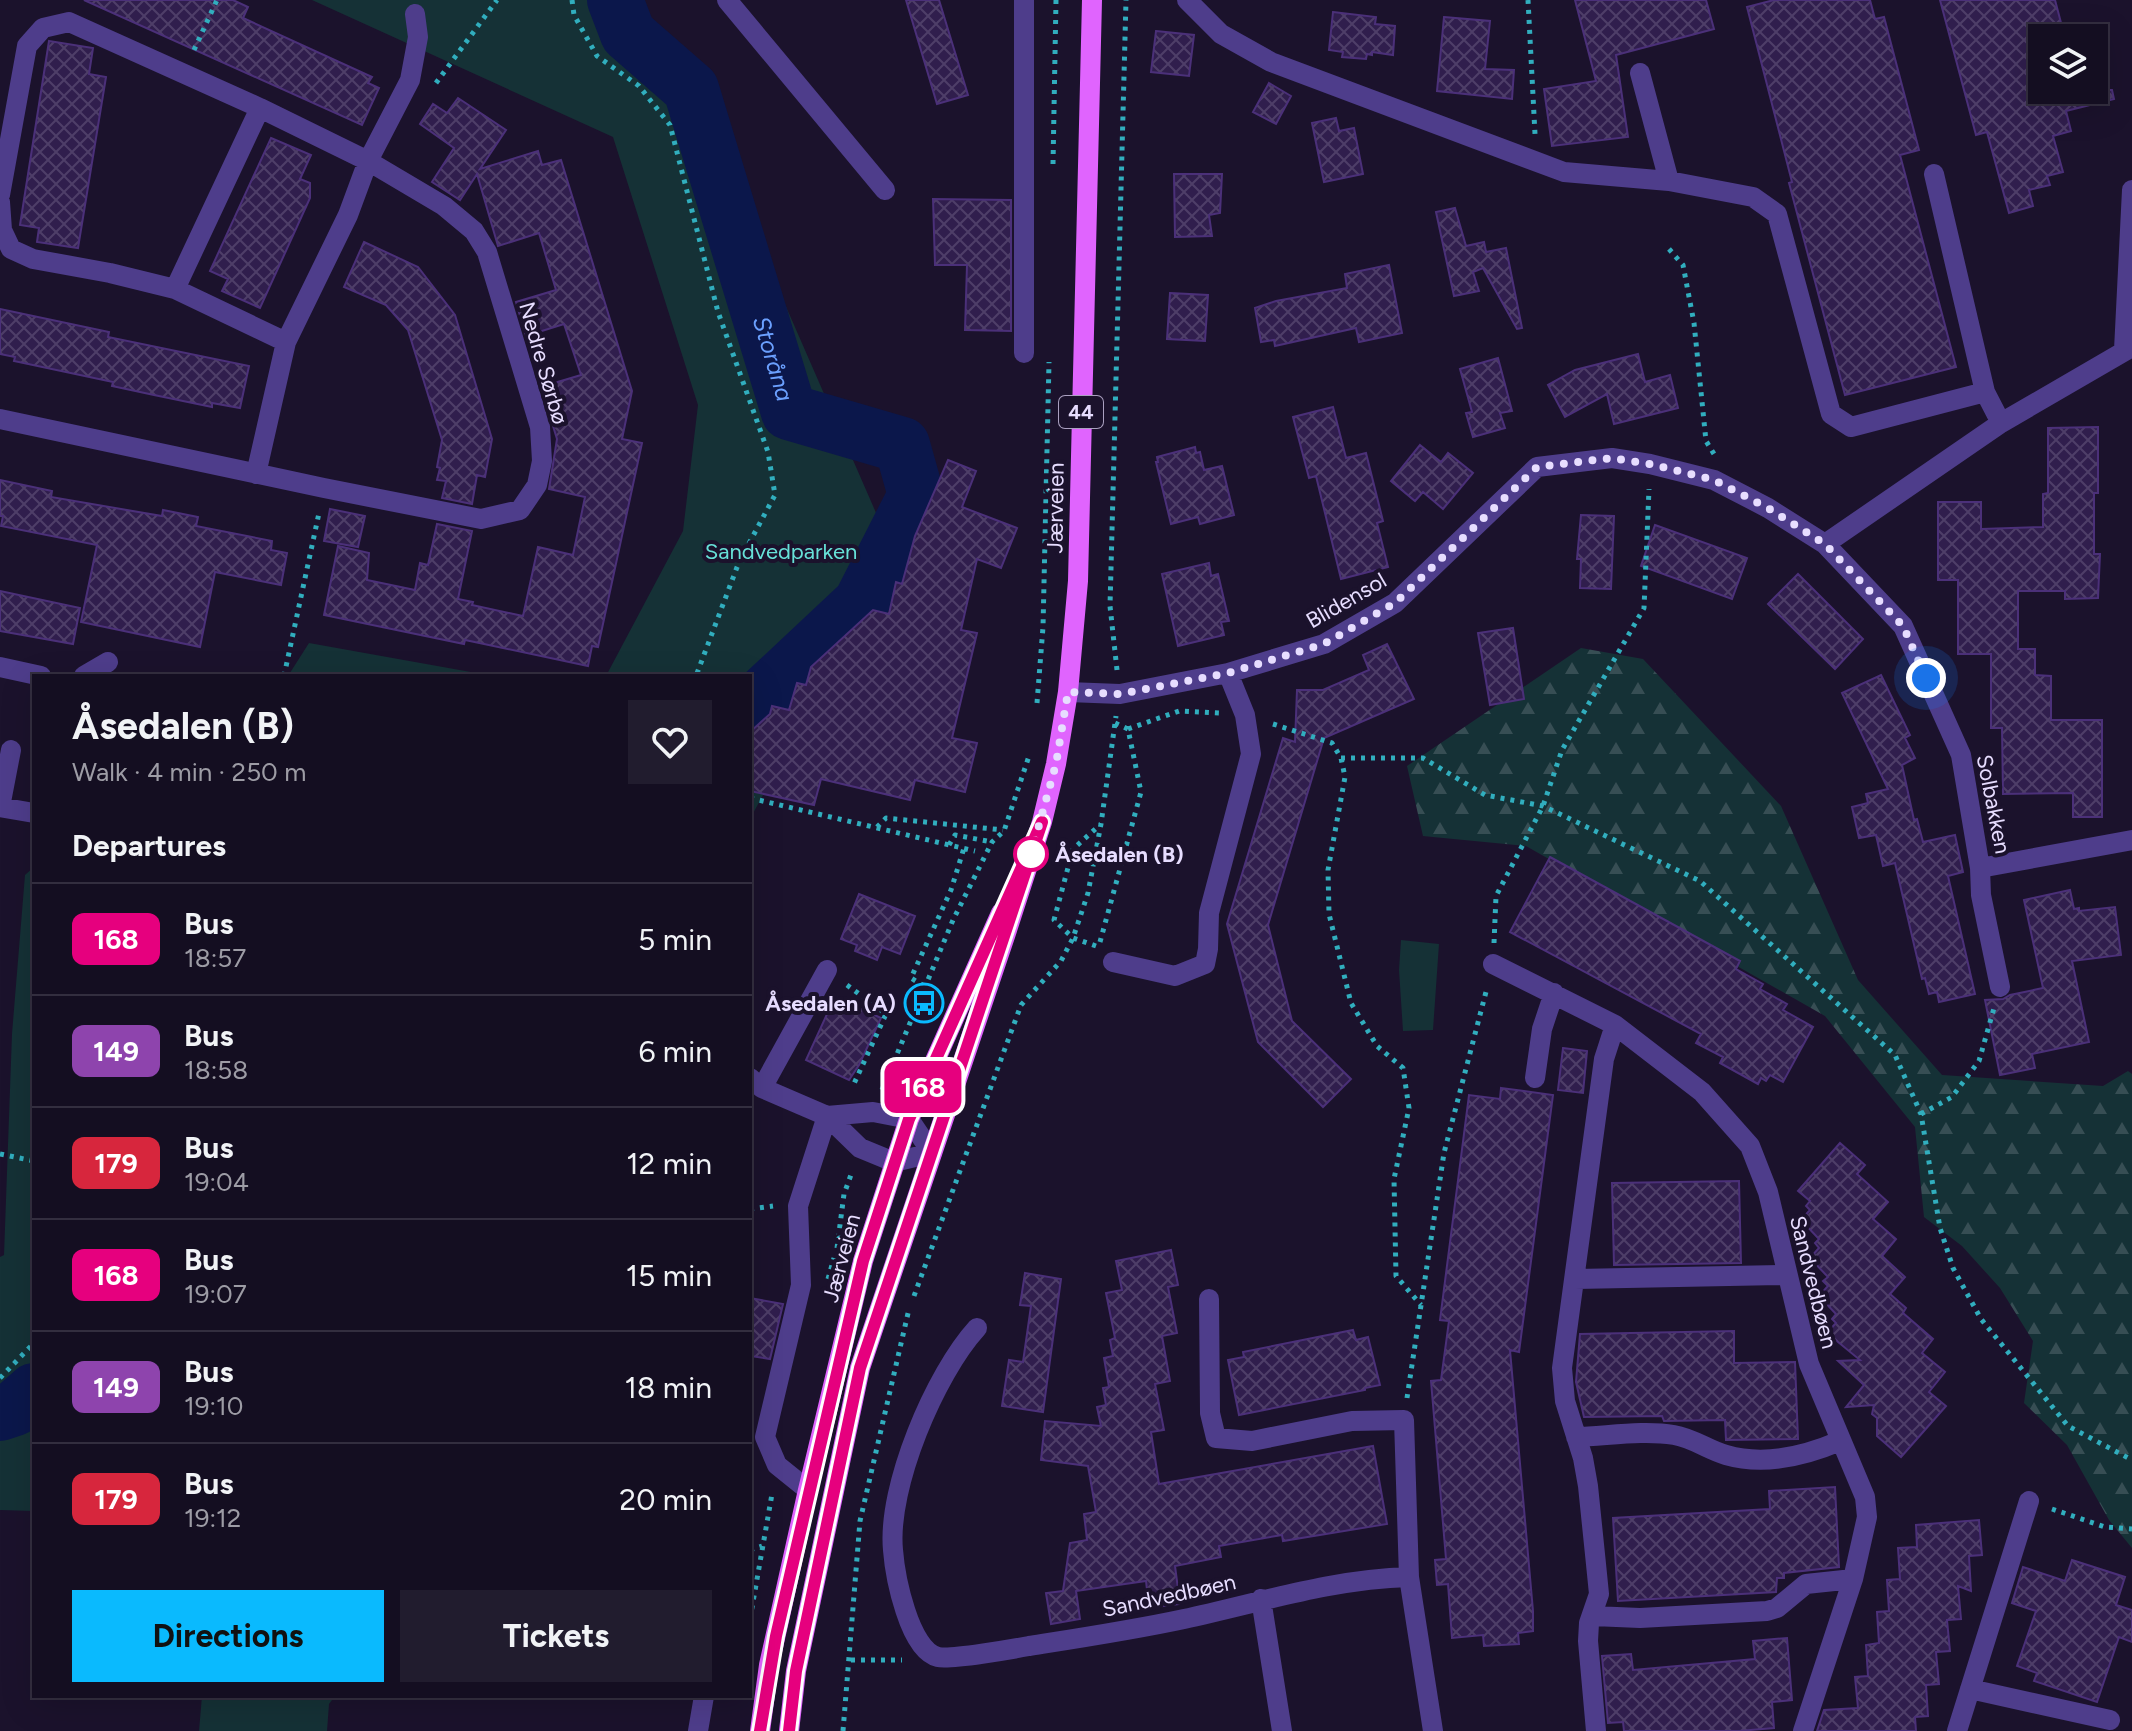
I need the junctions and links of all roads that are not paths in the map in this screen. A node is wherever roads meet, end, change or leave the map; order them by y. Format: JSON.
{"nodes":[{"id":1,"x":727,"y":0,"type":"edge"},
{"id":2,"x":1024,"y":0,"type":"edge"},
{"id":3,"x":1092,"y":0,"type":"edge"},
{"id":4,"x":1187,"y":0,"type":"edge"},
{"id":5,"x":415,"y":14,"type":"dead end"},
{"id":6,"x":1640,"y":73,"type":"dead end"},
{"id":7,"x":260,"y":108,"type":"junction"},
{"id":8,"x":368,"y":161,"type":"junction"},
{"id":9,"x":1934,"y":174,"type":"dead end"},
{"id":10,"x":1669,"y":181,"type":"junction"},
{"id":11,"x":885,"y":190,"type":"dead end"},
{"id":12,"x":2132,"y":190,"type":"edge"},
{"id":13,"x":0,"y":195,"type":"edge"},
{"id":14,"x":0,"y":202,"type":"edge"},
{"id":15,"x":175,"y":289,"type":"junction"},
{"id":16,"x":286,"y":342,"type":"junction"},
{"id":17,"x":2128,"y":348,"type":"edge"},
{"id":18,"x":1024,"y":353,"type":"dead end"},
{"id":19,"x":1985,"y":392,"type":"junction"},
{"id":20,"x":0,"y":419,"type":"edge"},
{"id":21,"x":2001,"y":423,"type":"junction"},
{"id":22,"x":1650,"y":464,"type":"joint"},
{"id":23,"x":256,"y":474,"type":"junction"},
{"id":24,"x":1825,"y":544,"type":"junction"},
{"id":25,"x":108,"y":662,"type":"dead end"},
{"id":26,"x":0,"y":667,"type":"edge"},
{"id":27,"x":1228,"y":673,"type":"junction"},
{"id":28,"x":32,"y":674,"type":"edge"},
{"id":29,"x":87,"y":674,"type":"edge"},
{"id":30,"x":1068,"y":692,"type":"junction"},
{"id":31,"x":11,"y":750,"type":"dead end"},
{"id":32,"x":0,"y":807,"type":"edge"},
{"id":33,"x":32,"y":813,"type":"edge"},
{"id":34,"x":1042,"y":822,"type":"junction"},
{"id":35,"x":2132,"y":840,"type":"edge"},
{"id":36,"x":1980,"y":868,"type":"junction"},
{"id":37,"x":1113,"y":962,"type":"dead end"},
{"id":38,"x":1493,"y":964,"type":"road end"},
{"id":39,"x":827,"y":970,"type":"road end"},
{"id":40,"x":2000,"y":987,"type":"road end"},
{"id":41,"x":1554,"y":993,"type":"junction"},
{"id":42,"x":1615,"y":1025,"type":"junction"},
{"id":43,"x":1535,"y":1078,"type":"dead end"},
{"id":44,"x":756,"y":1083,"type":"edge"},
{"id":45,"x":827,"y":1116,"type":"junction"},
{"id":46,"x":909,"y":1119,"type":"junction"},
{"id":47,"x":932,"y":1153,"type":"junction"},
{"id":48,"x":894,"y":1162,"type":"junction"},
{"id":49,"x":1786,"y":1275,"type":"junction"},
{"id":50,"x":1576,"y":1279,"type":"junction"},
{"id":51,"x":1209,"y":1299,"type":"dead end"},
{"id":52,"x":977,"y":1328,"type":"dead end"},
{"id":53,"x":1576,"y":1437,"type":"junction"},
{"id":54,"x":1840,"y":1441,"type":"junction"},
{"id":55,"x":808,"y":1490,"type":"junction"},
{"id":56,"x":2029,"y":1501,"type":"road end"},
{"id":57,"x":1409,"y":1577,"type":"junction"},
{"id":58,"x":1853,"y":1579,"type":"junction"},
{"id":59,"x":1261,"y":1599,"type":"junction"},
{"id":60,"x":1593,"y":1616,"type":"junction"},
{"id":61,"x":1970,"y":1689,"type":"junction"},
{"id":62,"x":704,"y":1698,"type":"edge"},
{"id":63,"x":2110,"y":1720,"type":"dead end"},
{"id":64,"x":1438,"y":1730,"type":"edge"},
{"id":65,"x":698,"y":1731,"type":"edge"},
{"id":66,"x":760,"y":1731,"type":"edge"},
{"id":67,"x":789,"y":1731,"type":"edge"},
{"id":68,"x":1282,"y":1731,"type":"edge"},
{"id":69,"x":1596,"y":1731,"type":"edge"},
{"id":70,"x":1803,"y":1731,"type":"edge"},
{"id":71,"x":1957,"y":1731,"type":"edge"}],
"edges":[{"from":1,"to":11,"type":"street"},
{"from":2,"to":18,"type":"street"},
{"from":3,"to":30,"type":"main road","name":"Jærveien","number":"44"},
{"from":4,"to":10,"type":"street"},
{"from":5,"to":8,"type":"street"},
{"from":6,"to":10,"type":"street"},
{"from":7,"to":8,"type":"street","name":"Nedre Sørbø"},
{"from":7,"to":13,"type":"street","name":"Nedre Sørbø"},
{"from":7,"to":15,"type":"street"},
{"from":8,"to":16,"type":"street"},
{"from":8,"to":23,"type":"street","name":"Nedre Sørbø"},
{"from":9,"to":19,"type":"street"},
{"from":10,"to":19,"type":"street"},
{"from":12,"to":17,"type":"street"},
{"from":14,"to":15,"type":"street"},
{"from":15,"to":16,"type":"street"},
{"from":16,"to":23,"type":"street"},
{"from":17,"to":21,"type":"street"},
{"from":19,"to":21,"type":"street"},
{"from":20,"to":23,"type":"street","name":"Nedre Sørbø"},
{"from":21,"to":24,"type":"street"},
{"from":22,"to":24,"type":"street","name":"Solbakken"},
{"from":22,"to":27,"type":"street","name":"Blidensol"},
{"from":24,"to":36,"type":"street","name":"Solbakken"},
{"from":25,"to":29,"type":"street"},
{"from":26,"to":28,"type":"street"},
{"from":27,"to":30,"type":"street","name":"Blidensol"},
{"from":27,"to":37,"type":"street"},
{"from":30,"to":34,"type":"main road","name":"Jærveien","number":"44"},
{"from":31,"to":32,"type":"street"},
{"from":32,"to":33,"type":"street"},
{"from":34,"to":46,"type":"main road","name":"Jærveien","number":"44"},
{"from":34,"to":47,"type":"main road","name":"Jærveien","number":"44"},
{"from":35,"to":36,"type":"street","name":"Solbakken"},
{"from":36,"to":40,"type":"street"},
{"from":38,"to":41,"type":"street","name":"Sandvedbøen"},
{"from":39,"to":44,"type":"street"},
{"from":41,"to":42,"type":"street","name":"Sandvedbøen"},
{"from":41,"to":43,"type":"street"},
{"from":42,"to":49,"type":"street","name":"Sandvedbøen"},
{"from":42,"to":50,"type":"street"},
{"from":44,"to":45,"type":"street"},
{"from":45,"to":46,"type":"street"},
{"from":45,"to":48,"type":"street"},
{"from":45,"to":55,"type":"street"},
{"from":46,"to":47,"type":"street"},
{"from":46,"to":48,"type":"main road","name":"Jærveien","number":"44"},
{"from":47,"to":48,"type":"street"},
{"from":47,"to":67,"type":"main road","name":"Jærveien","number":"44"},
{"from":48,"to":55,"type":"main road","name":"Jærveien","number":"44"},
{"from":49,"to":50,"type":"street"},
{"from":49,"to":54,"type":"street","name":"Sandvedbøen"},
{"from":50,"to":53,"type":"street"},
{"from":51,"to":57,"type":"street"},
{"from":52,"to":59,"type":"street","name":"Sandvedbøen"},
{"from":53,"to":54,"type":"street"},
{"from":53,"to":60,"type":"street"},
{"from":54,"to":58,"type":"street","name":"Sandvedbøen"},
{"from":55,"to":66,"type":"main road","name":"Jærveien","number":"44"},
{"from":56,"to":61,"type":"street"},
{"from":57,"to":59,"type":"street","name":"Sandvedbøen"},
{"from":57,"to":64,"type":"street"},
{"from":58,"to":60,"type":"street"},
{"from":58,"to":70,"type":"street","name":"Sandvedbøen"},
{"from":59,"to":68,"type":"street"},
{"from":60,"to":69,"type":"street"},
{"from":61,"to":63,"type":"street"},
{"from":61,"to":71,"type":"street"},
{"from":62,"to":65,"type":"street"}]}
